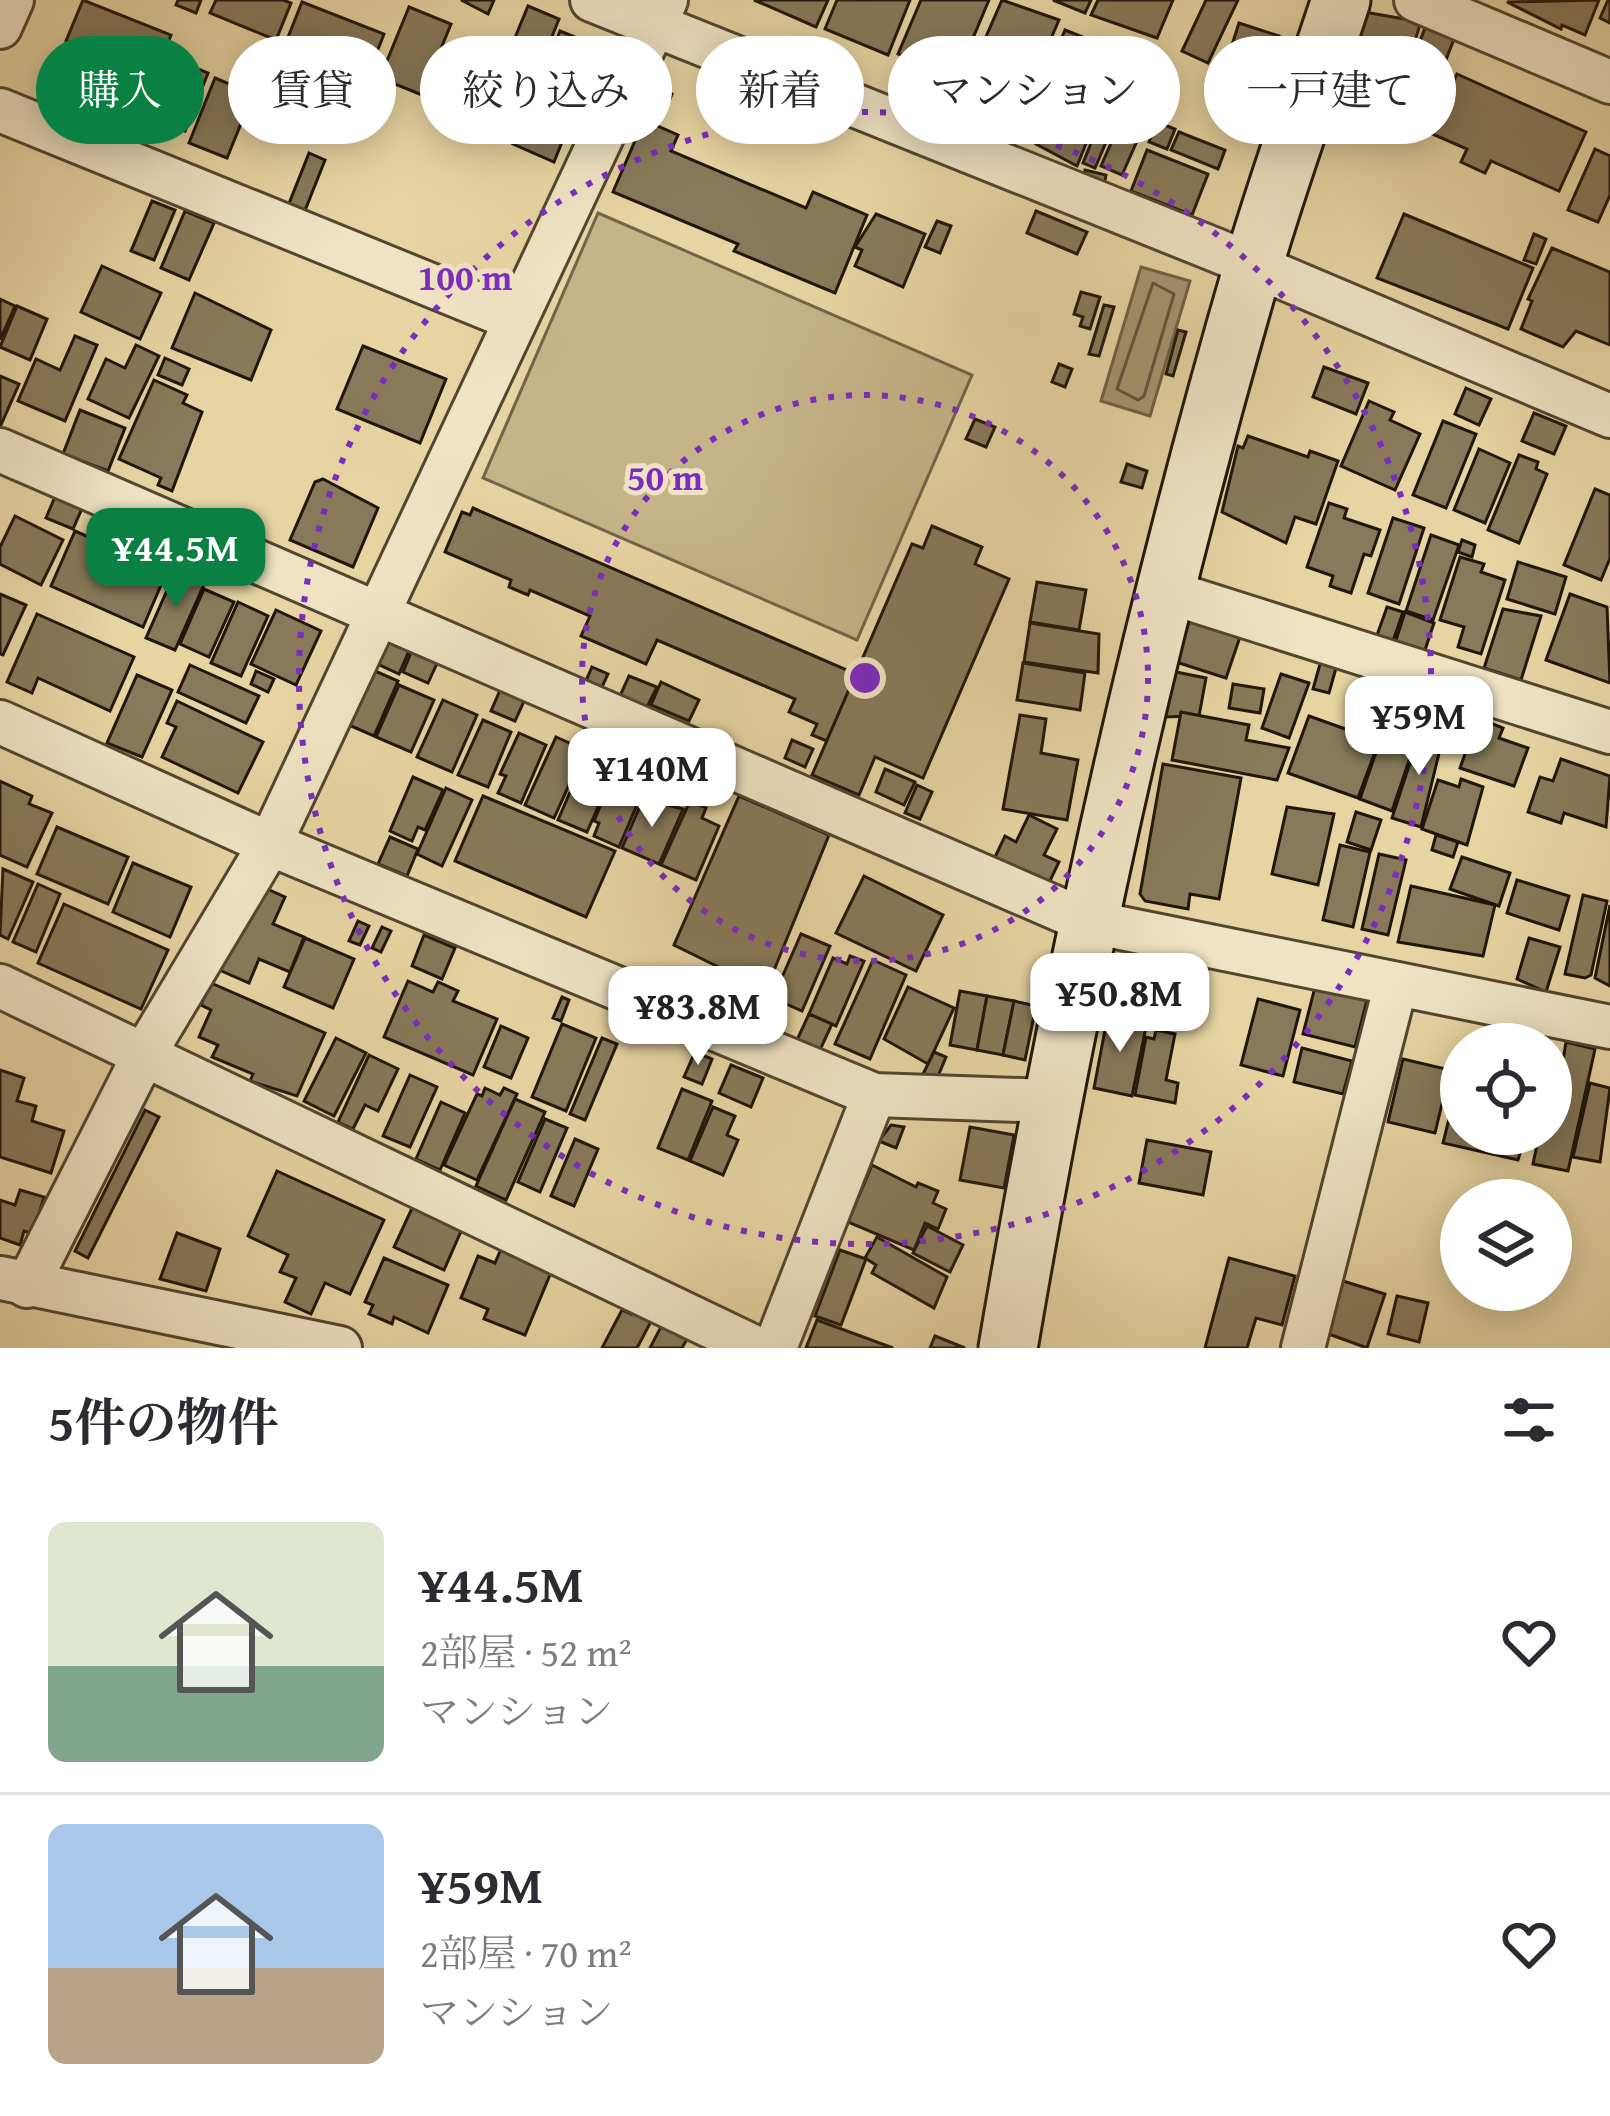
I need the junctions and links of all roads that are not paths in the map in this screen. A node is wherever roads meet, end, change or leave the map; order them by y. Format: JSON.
{"nodes":[{"id":1,"x":12,"y":0,"type":"edge"},
{"id":2,"x":592,"y":0,"type":"edge"},
{"id":3,"x":1341,"y":0,"type":"edge"},
{"id":4,"x":1416,"y":0,"type":"edge"},
{"id":5,"x":660,"y":12,"type":"edge"},
{"id":6,"x":0,"y":27,"type":"edge"},
{"id":7,"x":1610,"y":82,"type":"edge"},
{"id":8,"x":0,"y":110,"type":"edge"},
{"id":9,"x":1253,"y":265,"type":"junction"},
{"id":10,"x":514,"y":319,"type":"junction"},
{"id":11,"x":1610,"y":416,"type":"edge"},
{"id":12,"x":0,"y":450,"type":"edge"},
{"id":13,"x":1165,"y":591,"type":"junction"},
{"id":14,"x":377,"y":618,"type":"junction"},
{"id":15,"x":0,"y":722,"type":"edge"},
{"id":16,"x":1610,"y":732,"type":"edge"},
{"id":17,"x":270,"y":844,"type":"junction"},
{"id":18,"x":1086,"y":921,"type":"junction"},
{"id":19,"x":1396,"y":984,"type":"junction"},
{"id":20,"x":0,"y":986,"type":"edge"},
{"id":21,"x":1610,"y":1027,"type":"edge"},
{"id":22,"x":145,"y":1053,"type":"junction"},
{"id":23,"x":874,"y":1095,"type":"junction"},
{"id":24,"x":1050,"y":1101,"type":"junction"},
{"id":25,"x":13,"y":1282,"type":"edge"},
{"id":26,"x":340,"y":1348,"type":"edge"},
{"id":27,"x":756,"y":1348,"type":"edge"},
{"id":28,"x":776,"y":1348,"type":"edge"},
{"id":29,"x":1008,"y":1348,"type":"edge"},
{"id":30,"x":1303,"y":1348,"type":"edge"}],
"edges":[{"from":1,"to":6,"type":"street"},
{"from":2,"to":5,"type":"street"},
{"from":3,"to":9,"type":"street"},
{"from":4,"to":7,"type":"street"},
{"from":5,"to":9,"type":"street"},
{"from":5,"to":10,"type":"street"},
{"from":8,"to":10,"type":"street"},
{"from":9,"to":11,"type":"street"},
{"from":9,"to":13,"type":"street"},
{"from":10,"to":14,"type":"street"},
{"from":12,"to":14,"type":"street"},
{"from":13,"to":16,"type":"street"},
{"from":13,"to":18,"type":"street"},
{"from":14,"to":17,"type":"street"},
{"from":14,"to":18,"type":"street"},
{"from":15,"to":17,"type":"street"},
{"from":17,"to":22,"type":"street"},
{"from":17,"to":23,"type":"street"},
{"from":18,"to":19,"type":"street"},
{"from":18,"to":24,"type":"street"},
{"from":19,"to":21,"type":"street"},
{"from":19,"to":30,"type":"street"},
{"from":20,"to":22,"type":"street"},
{"from":22,"to":25,"type":"street"},
{"from":22,"to":27,"type":"street"},
{"from":23,"to":24,"type":"street"},
{"from":23,"to":28,"type":"street"},
{"from":24,"to":29,"type":"street"},
{"from":25,"to":26,"type":"street"}]}
